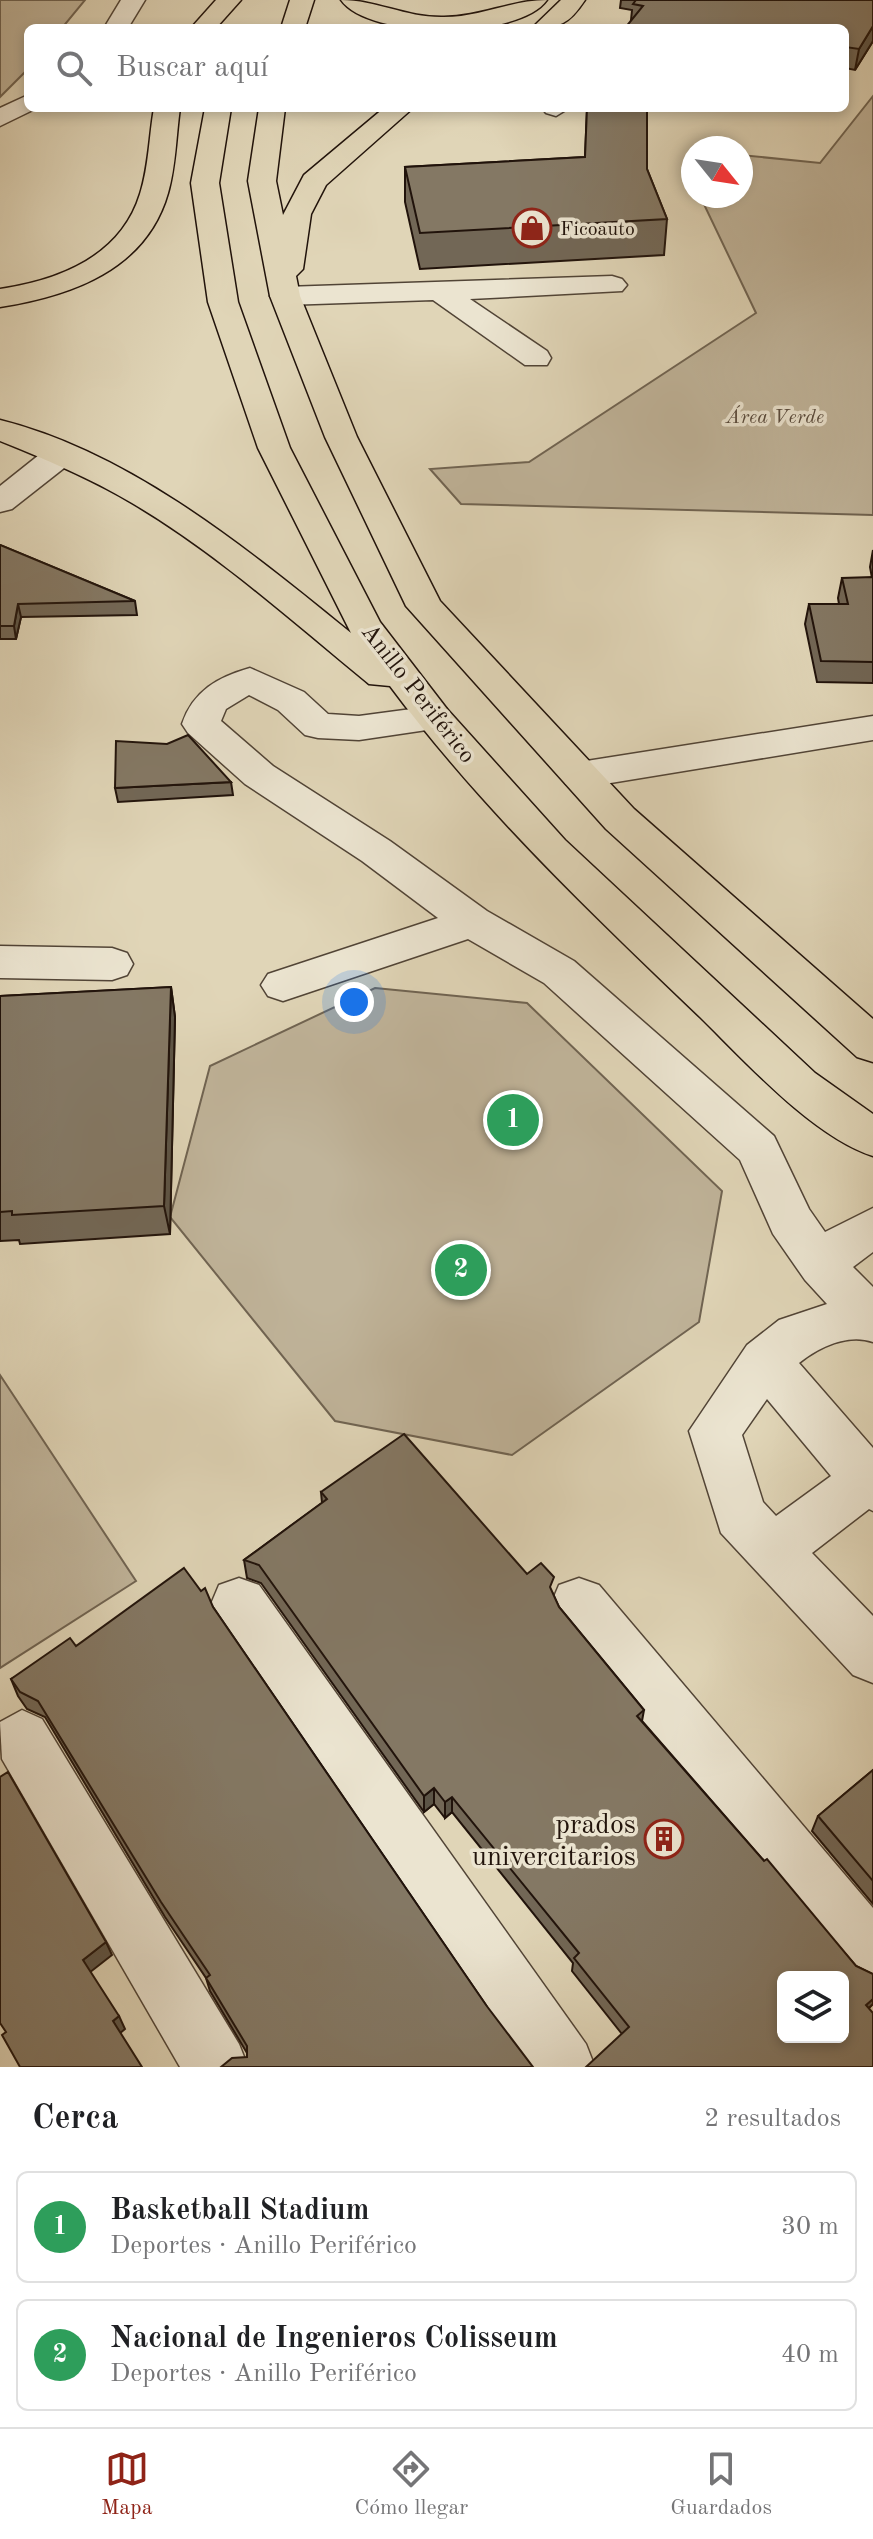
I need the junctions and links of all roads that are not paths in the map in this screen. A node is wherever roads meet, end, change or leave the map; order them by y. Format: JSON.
{"nodes":[{"id":1,"x":133,"y":0,"type":"edge"},
{"id":2,"x":302,"y":0,"type":"edge"},
{"id":3,"x":353,"y":0,"type":"edge"},
{"id":4,"x":535,"y":0,"type":"edge"},
{"id":5,"x":573,"y":0,"type":"edge"},
{"id":6,"x":243,"y":5,"type":"edge"},
{"id":7,"x":118,"y":24,"type":"edge"},
{"id":8,"x":210,"y":24,"type":"edge"},
{"id":9,"x":294,"y":24,"type":"edge"},
{"id":10,"x":549,"y":24,"type":"edge"},
{"id":11,"x":24,"y":105,"type":"edge"},
{"id":12,"x":166,"y":112,"type":"edge"},
{"id":13,"x":217,"y":112,"type":"edge"},
{"id":14,"x":271,"y":112,"type":"edge"},
{"id":15,"x":395,"y":112,"type":"edge"},
{"id":16,"x":0,"y":118,"type":"edge"},
{"id":17,"x":612,"y":285,"type":"dead end"},
{"id":18,"x":440,"y":291,"type":"junction"},
{"id":19,"x":285,"y":296,"type":"junction"},
{"id":20,"x":0,"y":298,"type":"edge"},
{"id":21,"x":536,"y":358,"type":"dead end"},
{"id":22,"x":0,"y":430,"type":"edge"},
{"id":23,"x":61,"y":454,"type":"junction"},
{"id":24,"x":0,"y":502,"type":"edge"},
{"id":25,"x":434,"y":718,"type":"junction"},
{"id":26,"x":873,"y":728,"type":"edge"},
{"id":27,"x":580,"y":775,"type":"junction"},
{"id":28,"x":472,"y":922,"type":"junction"},
{"id":29,"x":0,"y":962,"type":"edge"},
{"id":30,"x":112,"y":964,"type":"dead end"},
{"id":31,"x":283,"y":985,"type":"dead end"},
{"id":32,"x":873,"y":1045,"type":"edge"},
{"id":33,"x":873,"y":1138,"type":"edge"},
{"id":34,"x":873,"y":1228,"type":"edge"},
{"id":35,"x":822,"y":1266,"type":"junction"},
{"id":36,"x":869,"y":1317,"type":"edge"},
{"id":37,"x":765,"y":1360,"type":"junction"},
{"id":38,"x":871,"y":1480,"type":"edge"},
{"id":39,"x":773,"y":1551,"type":"junction"},
{"id":40,"x":239,"y":1604,"type":"dead end"},
{"id":41,"x":579,"y":1604,"type":"dead end"},
{"id":42,"x":873,"y":1656,"type":"edge"},
{"id":43,"x":22,"y":1739,"type":"dead end"},
{"id":44,"x":873,"y":1956,"type":"edge"},
{"id":45,"x":216,"y":2067,"type":"edge"},
{"id":46,"x":563,"y":2067,"type":"edge"}],
"edges":[{"from":1,"to":7,"type":"street"},
{"from":2,"to":9,"type":"highway"},
{"from":3,"to":4,"type":"highway"},
{"from":5,"to":10,"type":"highway"},
{"from":6,"to":8,"type":"highway"},
{"from":11,"to":16,"type":"street"},
{"from":12,"to":20,"type":"highway"},
{"from":13,"to":25,"type":"highway","name":"Anillo Periférico"},
{"from":14,"to":19,"type":"highway"},
{"from":15,"to":19,"type":"highway"},
{"from":17,"to":18,"type":"street"},
{"from":18,"to":19,"type":"street"},
{"from":18,"to":21,"type":"street"},
{"from":19,"to":27,"type":"highway"},
{"from":22,"to":23,"type":"highway"},
{"from":23,"to":24,"type":"street"},
{"from":23,"to":25,"type":"highway"},
{"from":25,"to":28,"type":"street"},
{"from":25,"to":33,"type":"highway","name":"Anillo Periférico"},
{"from":26,"to":27,"type":"street"},
{"from":27,"to":32,"type":"highway"},
{"from":28,"to":31,"type":"street"},
{"from":28,"to":35,"type":"street"},
{"from":29,"to":30,"type":"street"},
{"from":34,"to":35,"type":"street"},
{"from":35,"to":36,"type":"street"},
{"from":36,"to":37,"type":"street"},
{"from":37,"to":38,"type":"street"},
{"from":37,"to":39,"type":"street"},
{"from":38,"to":39,"type":"street"},
{"from":39,"to":42,"type":"street"},
{"from":40,"to":46,"type":"street"},
{"from":41,"to":44,"type":"street"},
{"from":43,"to":45,"type":"street"}]}
